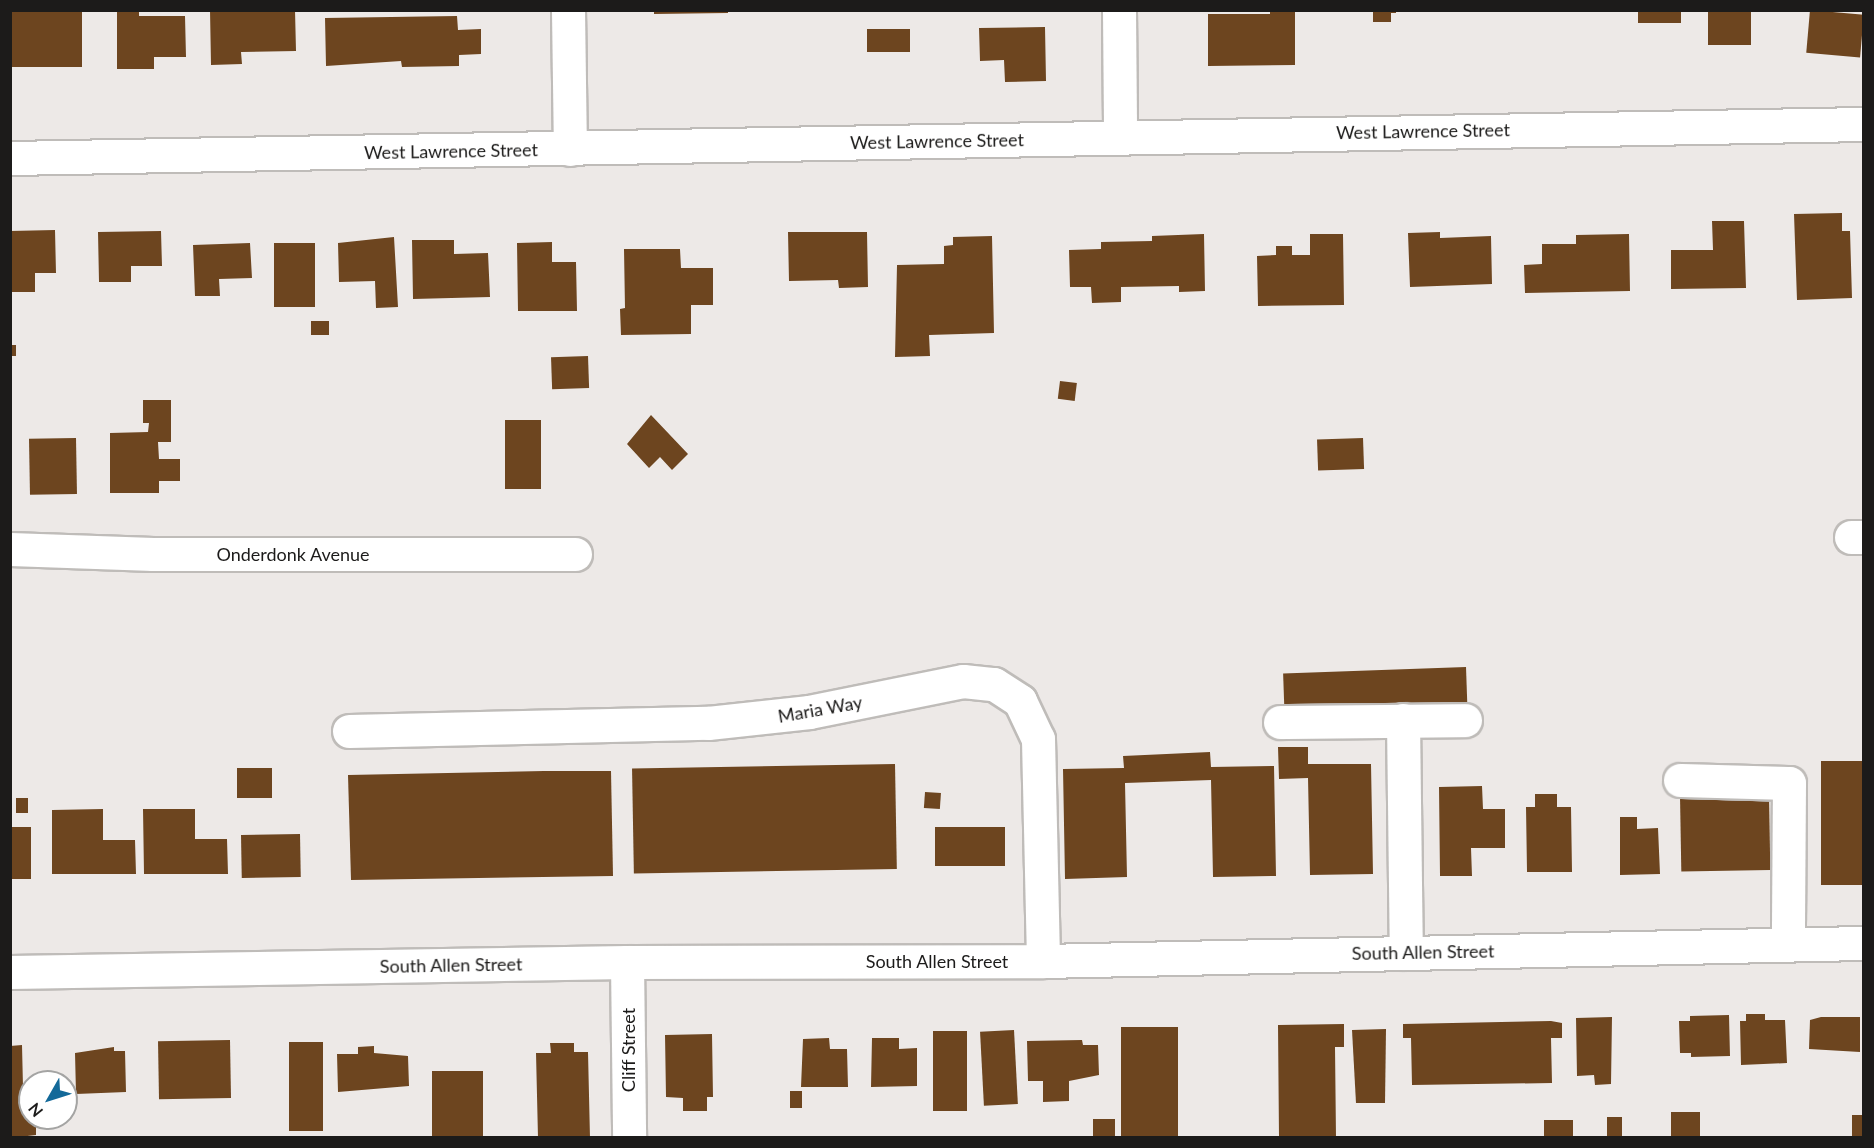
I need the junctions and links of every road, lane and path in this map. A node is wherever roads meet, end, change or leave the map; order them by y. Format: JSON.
{"nodes":[{"id":1,"x":568,"y":10,"type":"edge"},
{"id":2,"x":1119,"y":10,"type":"edge"},
{"id":3,"x":1863,"y":124,"type":"edge"},
{"id":4,"x":1120,"y":136,"type":"junction"},
{"id":5,"x":570,"y":149,"type":"junction"},
{"id":6,"x":10,"y":158,"type":"edge"},
{"id":7,"x":10,"y":549,"type":"edge"},
{"id":8,"x":575,"y":554,"type":"dead end"},
{"id":9,"x":1403,"y":720,"type":"junction"},
{"id":10,"x":1465,"y":720,"type":"dead end"},
{"id":11,"x":1280,"y":722,"type":"dead end"},
{"id":12,"x":349,"y":731,"type":"dead end"},
{"id":13,"x":1680,"y":780,"type":"dead end"},
{"id":14,"x":1863,"y":943,"type":"edge"},
{"id":15,"x":1788,"y":944,"type":"junction"},
{"id":16,"x":1406,"y":953,"type":"junction"},
{"id":17,"x":1043,"y":961,"type":"junction"},
{"id":18,"x":627,"y":962,"type":"junction"},
{"id":19,"x":10,"y":972,"type":"edge"},
{"id":20,"x":629,"y":1137,"type":"edge"}],
"edges":[{"from":1,"to":5,"type":"street"},
{"from":2,"to":4,"type":"street"},
{"from":3,"to":4,"type":"street","name":"West Lawrence Street"},
{"from":4,"to":5,"type":"street","name":"West Lawrence Street"},
{"from":5,"to":6,"type":"street","name":"West Lawrence Street"},
{"from":7,"to":8,"type":"street","name":"Onderdonk Avenue"},
{"from":9,"to":10,"type":"street"},
{"from":9,"to":11,"type":"street"},
{"from":9,"to":16,"type":"street"},
{"from":12,"to":17,"type":"street","name":"Maria Way"},
{"from":13,"to":15,"type":"street"},
{"from":14,"to":15,"type":"street","name":"South Allen Street"},
{"from":15,"to":16,"type":"street","name":"South Allen Street"},
{"from":16,"to":17,"type":"street","name":"South Allen Street"},
{"from":17,"to":18,"type":"street","name":"South Allen Street"},
{"from":18,"to":19,"type":"street","name":"South Allen Street"},
{"from":18,"to":20,"type":"street","name":"Cliff Street"}]}
